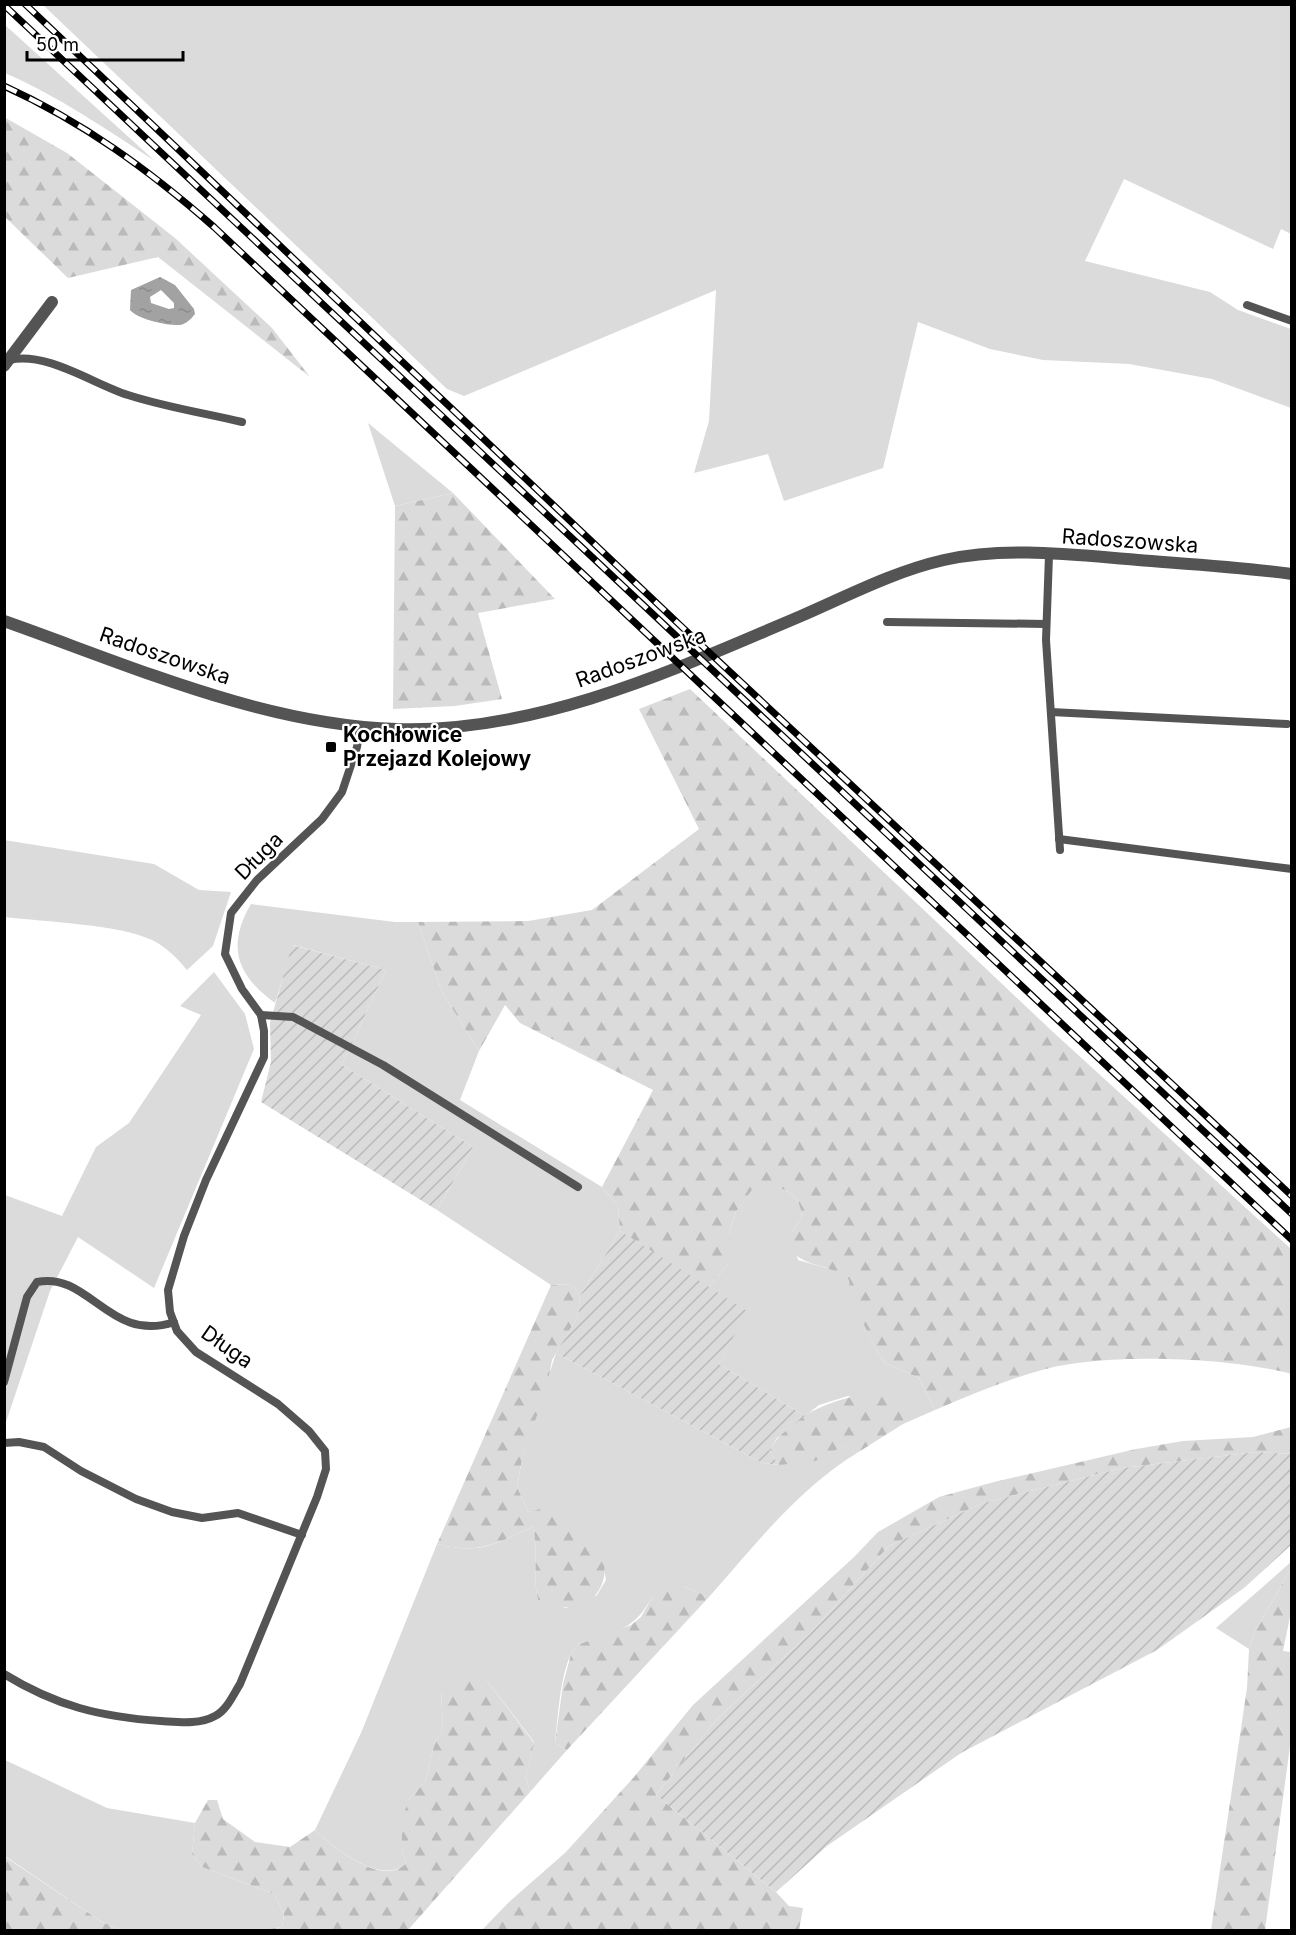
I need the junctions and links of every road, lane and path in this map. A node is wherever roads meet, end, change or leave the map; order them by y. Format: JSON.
{"nodes":[{"id":1,"x":52,"y":302,"type":"dead end"},
{"id":2,"x":1247,"y":305,"type":"dead end"},
{"id":3,"x":1292,"y":321,"type":"edge"},
{"id":4,"x":7,"y":363,"type":"edge"},
{"id":5,"x":242,"y":422,"type":"dead end"},
{"id":6,"x":1049,"y":555,"type":"junction"},
{"id":7,"x":1292,"y":574,"type":"edge"},
{"id":8,"x":4,"y":621,"type":"edge"},
{"id":9,"x":887,"y":622,"type":"dead end"},
{"id":10,"x":1046,"y":624,"type":"junction"},
{"id":11,"x":1051,"y":712,"type":"junction"},
{"id":12,"x":1287,"y":724,"type":"dead end"},
{"id":13,"x":360,"y":727,"type":"junction"},
{"id":14,"x":1059,"y":839,"type":"junction"},
{"id":15,"x":1060,"y":850,"type":"dead end"},
{"id":16,"x":1292,"y":869,"type":"edge"},
{"id":17,"x":261,"y":1015,"type":"junction"},
{"id":18,"x":578,"y":1187,"type":"dead end"},
{"id":19,"x":174,"y":1322,"type":"junction"},
{"id":20,"x":4,"y":1382,"type":"edge"},
{"id":21,"x":4,"y":1443,"type":"edge"},
{"id":22,"x":302,"y":1535,"type":"junction"},
{"id":23,"x":4,"y":1674,"type":"edge"}],
"edges":[{"from":1,"to":4,"type":"street"},
{"from":2,"to":3,"type":"lane"},
{"from":4,"to":5,"type":"lane"},
{"from":6,"to":7,"type":"street","name":"Radoszowska"},
{"from":6,"to":10,"type":"lane"},
{"from":6,"to":13,"type":"street","name":"Radoszowska"},
{"from":8,"to":13,"type":"street","name":"Radoszowska"},
{"from":9,"to":10,"type":"lane"},
{"from":10,"to":11,"type":"lane"},
{"from":11,"to":12,"type":"lane"},
{"from":11,"to":14,"type":"lane"},
{"from":13,"to":17,"type":"lane","name":"Długa"},
{"from":14,"to":15,"type":"lane"},
{"from":14,"to":16,"type":"lane"},
{"from":17,"to":18,"type":"lane"},
{"from":17,"to":19,"type":"lane","name":"Długa"},
{"from":19,"to":20,"type":"lane"},
{"from":19,"to":22,"type":"lane","name":"Długa"},
{"from":21,"to":22,"type":"lane"},
{"from":22,"to":23,"type":"lane","name":"Długa"}]}
